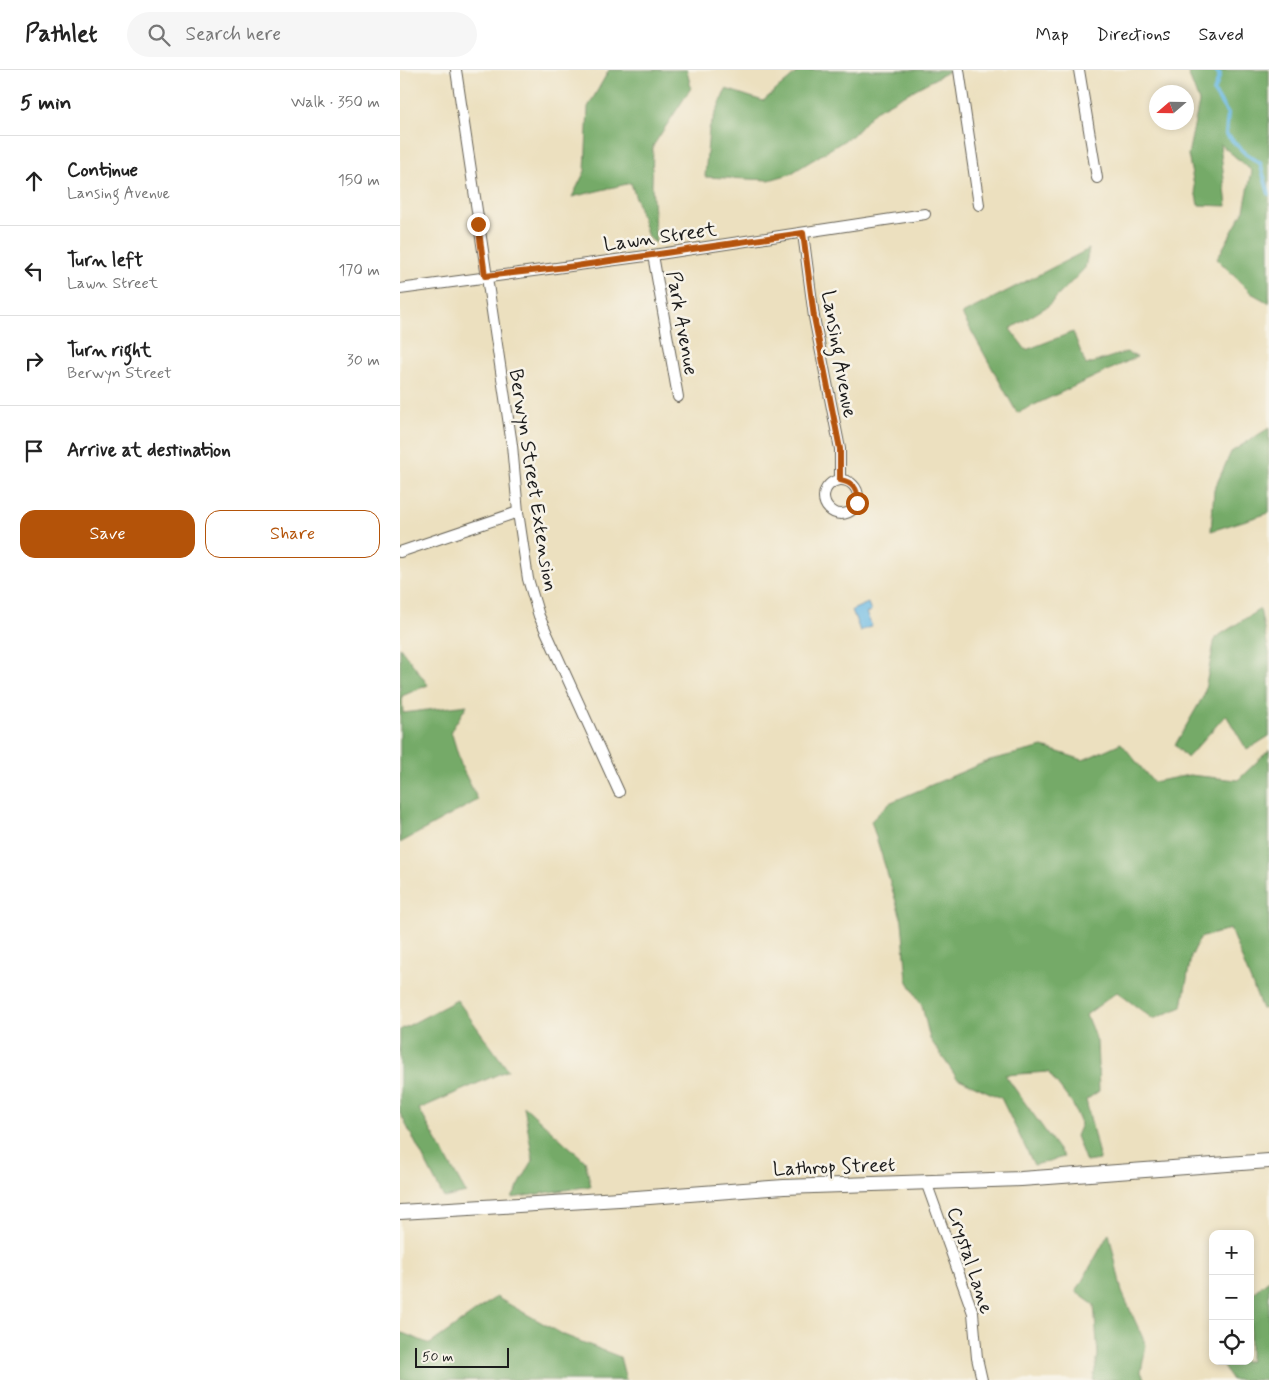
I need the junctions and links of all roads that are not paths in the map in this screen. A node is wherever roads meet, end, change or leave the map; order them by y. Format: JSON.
{"nodes":[{"id":1,"x":456,"y":70,"type":"edge"},
{"id":2,"x":959,"y":70,"type":"edge"},
{"id":3,"x":1079,"y":70,"type":"edge"},
{"id":4,"x":1097,"y":178,"type":"dead end"},
{"id":5,"x":979,"y":205,"type":"dead end"},
{"id":6,"x":925,"y":214,"type":"dead end"},
{"id":7,"x":803,"y":233,"type":"junction"},
{"id":8,"x":654,"y":255,"type":"junction"},
{"id":9,"x":485,"y":276,"type":"junction"},
{"id":10,"x":400,"y":288,"type":"edge"},
{"id":11,"x":678,"y":397,"type":"dead end"},
{"id":12,"x":840,"y":480,"type":"dead end"},
{"id":13,"x":518,"y":512,"type":"junction"},
{"id":14,"x":400,"y":552,"type":"edge"},
{"id":15,"x":619,"y":792,"type":"dead end"},
{"id":16,"x":1269,"y":1161,"type":"edge"},
{"id":17,"x":926,"y":1182,"type":"junction"},
{"id":18,"x":400,"y":1212,"type":"edge"},
{"id":19,"x":982,"y":1380,"type":"edge"}],
"edges":[{"from":1,"to":9,"type":"street","name":"Berwyn Street Extension"},
{"from":2,"to":5,"type":"street"},
{"from":3,"to":4,"type":"street"},
{"from":6,"to":7,"type":"street","name":"Lawn Street"},
{"from":7,"to":8,"type":"street","name":"Lawn Street"},
{"from":7,"to":12,"type":"street","name":"Lansing Avenue"},
{"from":8,"to":9,"type":"street","name":"Lawn Street"},
{"from":8,"to":11,"type":"street","name":"Park Avenue"},
{"from":9,"to":10,"type":"street","name":"Lawn Street"},
{"from":9,"to":13,"type":"street","name":"Berwyn Street Extension"},
{"from":13,"to":14,"type":"street"},
{"from":13,"to":15,"type":"street","name":"Berwyn Street Extension"},
{"from":16,"to":17,"type":"street","name":"Lathrop Street"},
{"from":17,"to":18,"type":"street","name":"Lathrop Street"},
{"from":17,"to":19,"type":"street","name":"Crystal Lane"}]}
